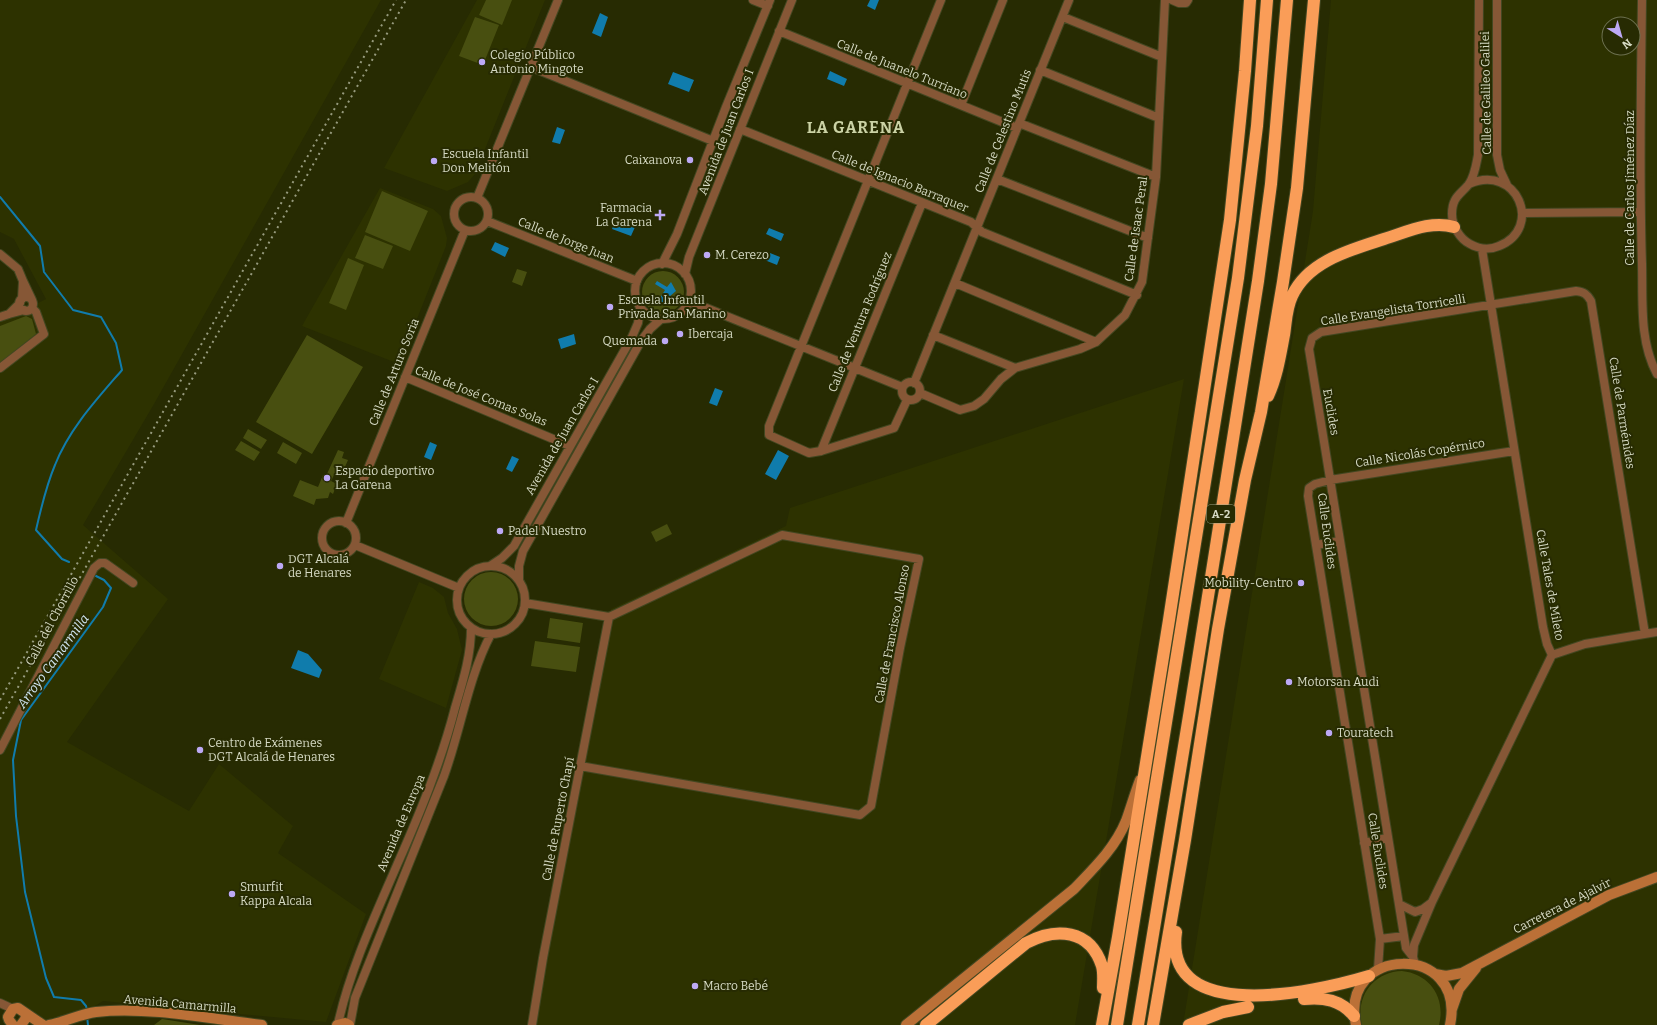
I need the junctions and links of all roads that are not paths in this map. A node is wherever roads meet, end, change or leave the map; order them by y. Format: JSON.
{"nodes":[{"id":1,"x":558,"y":0,"type":"edge"},
{"id":2,"x":753,"y":0,"type":"edge"},
{"id":3,"x":792,"y":0,"type":"edge"},
{"id":4,"x":941,"y":0,"type":"edge"},
{"id":5,"x":1003,"y":0,"type":"edge"},
{"id":6,"x":1069,"y":0,"type":"edge"},
{"id":7,"x":1165,"y":0,"type":"edge"},
{"id":8,"x":1172,"y":0,"type":"edge"},
{"id":9,"x":1188,"y":0,"type":"edge"},
{"id":10,"x":1250,"y":0,"type":"edge"},
{"id":11,"x":1266,"y":0,"type":"edge"},
{"id":12,"x":1287,"y":0,"type":"edge"},
{"id":13,"x":1314,"y":0,"type":"edge"},
{"id":14,"x":1479,"y":0,"type":"edge"},
{"id":15,"x":1497,"y":0,"type":"edge"},
{"id":16,"x":1642,"y":0,"type":"edge"},
{"id":17,"x":769,"y":3,"type":"edge"},
{"id":18,"x":1063,"y":17,"type":"junction"},
{"id":19,"x":779,"y":31,"type":"junction"},
{"id":20,"x":1162,"y":57,"type":"junction"},
{"id":21,"x":531,"y":67,"type":"junction"},
{"id":22,"x":1040,"y":70,"type":"junction"},
{"id":23,"x":907,"y":84,"type":"junction"},
{"id":24,"x":961,"y":105,"type":"junction"},
{"id":25,"x":1159,"y":118,"type":"junction"},
{"id":26,"x":1018,"y":125,"type":"junction"},
{"id":27,"x":740,"y":129,"type":"junction"},
{"id":28,"x":712,"y":141,"type":"junction"},
{"id":29,"x":1156,"y":177,"type":"junction"},
{"id":30,"x":997,"y":179,"type":"junction"},
{"id":31,"x":868,"y":182,"type":"junction"},
{"id":32,"x":1469,"y":184,"type":"junction"},
{"id":33,"x":1507,"y":185,"type":"junction"},
{"id":34,"x":477,"y":198,"type":"junction"},
{"id":35,"x":922,"y":203,"type":"junction"},
{"id":36,"x":1640,"y":212,"type":"junction"},
{"id":37,"x":1522,"y":213,"type":"junction"},
{"id":38,"x":487,"y":221,"type":"junction"},
{"id":39,"x":1454,"y":227,"type":"junction"},
{"id":40,"x":976,"y":228,"type":"junction"},
{"id":41,"x":464,"y":230,"type":"junction"},
{"id":42,"x":1148,"y":238,"type":"junction"},
{"id":43,"x":1482,"y":248,"type":"junction"},
{"id":44,"x":0,"y":254,"type":"edge"},
{"id":45,"x":662,"y":264,"type":"junction"},
{"id":46,"x":685,"y":274,"type":"junction"},
{"id":47,"x":637,"y":281,"type":"junction"},
{"id":48,"x":955,"y":283,"type":"junction"},
{"id":49,"x":1137,"y":295,"type":"junction"},
{"id":50,"x":689,"y":301,"type":"junction"},
{"id":51,"x":26,"y":304,"type":"junction"},
{"id":52,"x":1490,"y":306,"type":"junction"},
{"id":53,"x":640,"y":308,"type":"junction"},
{"id":54,"x":0,"y":317,"type":"edge"},
{"id":55,"x":661,"y":319,"type":"junction"},
{"id":56,"x":933,"y":335,"type":"junction"},
{"id":57,"x":1096,"y":342,"type":"junction"},
{"id":58,"x":800,"y":347,"type":"junction"},
{"id":59,"x":1308,"y":349,"type":"joint"},
{"id":60,"x":1209,"y":362,"type":"junction"},
{"id":61,"x":0,"y":368,"type":"edge"},
{"id":62,"x":1015,"y":368,"type":"junction"},
{"id":63,"x":854,"y":369,"type":"junction"},
{"id":64,"x":1657,"y":374,"type":"edge"},
{"id":65,"x":405,"y":378,"type":"junction"},
{"id":66,"x":914,"y":383,"type":"junction"},
{"id":67,"x":902,"y":388,"type":"junction"},
{"id":68,"x":920,"y":393,"type":"junction"},
{"id":69,"x":907,"y":400,"type":"junction"},
{"id":70,"x":1261,"y":412,"type":"junction"},
{"id":71,"x":570,"y":446,"type":"junction"},
{"id":72,"x":821,"y":451,"type":"junction"},
{"id":73,"x":1514,"y":451,"type":"junction"},
{"id":74,"x":1330,"y":480,"type":"junction"},
{"id":75,"x":346,"y":523,"type":"junction"},
{"id":76,"x":1340,"y":541,"type":"junction"},
{"id":77,"x":355,"y":545,"type":"junction"},
{"id":78,"x":1316,"y":545,"type":"junction"},
{"id":79,"x":490,"y":566,"type":"junction"},
{"id":80,"x":519,"y":580,"type":"junction"},
{"id":81,"x":133,"y":583,"type":"dead end"},
{"id":82,"x":459,"y":588,"type":"junction"},
{"id":83,"x":525,"y":603,"type":"junction"},
{"id":84,"x":609,"y":618,"type":"junction"},
{"id":85,"x":471,"y":628,"type":"junction"},
{"id":86,"x":1657,"y":632,"type":"edge"},
{"id":87,"x":491,"y":634,"type":"junction"},
{"id":88,"x":1645,"y":634,"type":"junction"},
{"id":89,"x":1552,"y":655,"type":"junction"},
{"id":90,"x":0,"y":750,"type":"edge"},
{"id":91,"x":580,"y":766,"type":"junction"},
{"id":92,"x":1143,"y":772,"type":"junction"},
{"id":93,"x":1387,"y":838,"type":"junction"},
{"id":94,"x":1185,"y":840,"type":"junction"},
{"id":95,"x":1364,"y":843,"type":"junction"},
{"id":96,"x":1657,"y":876,"type":"edge"},
{"id":97,"x":1432,"y":902,"type":"junction"},
{"id":98,"x":1398,"y":904,"type":"junction"},
{"id":99,"x":1404,"y":936,"type":"junction"},
{"id":100,"x":1380,"y":939,"type":"junction"},
{"id":101,"x":1414,"y":961,"type":"junction"},
{"id":102,"x":1482,"y":963,"type":"junction"},
{"id":103,"x":1374,"y":973,"type":"junction"},
{"id":104,"x":1435,"y":974,"type":"junction"},
{"id":105,"x":0,"y":1003,"type":"edge"},
{"id":106,"x":1452,"y":1009,"type":"junction"},
{"id":107,"x":8,"y":1012,"type":"edge"},
{"id":108,"x":25,"y":1013,"type":"junction"},
{"id":109,"x":1355,"y":1020,"type":"edge"},
{"id":110,"x":0,"y":1022,"type":"edge"},
{"id":111,"x":15,"y":1025,"type":"edge"},
{"id":112,"x":43,"y":1025,"type":"edge"},
{"id":113,"x":49,"y":1025,"type":"edge"},
{"id":114,"x":262,"y":1025,"type":"edge"},
{"id":115,"x":338,"y":1025,"type":"edge"},
{"id":116,"x":350,"y":1025,"type":"edge"},
{"id":117,"x":532,"y":1025,"type":"edge"},
{"id":118,"x":906,"y":1025,"type":"edge"},
{"id":119,"x":926,"y":1025,"type":"edge"},
{"id":120,"x":1101,"y":1025,"type":"edge"},
{"id":121,"x":1118,"y":1025,"type":"edge"},
{"id":122,"x":1138,"y":1025,"type":"edge"},
{"id":123,"x":1153,"y":1025,"type":"edge"},
{"id":124,"x":1189,"y":1025,"type":"edge"},
{"id":125,"x":1450,"y":1025,"type":"edge"}],
"edges":[{"from":1,"to":21,"type":"street"},
{"from":2,"to":17,"type":"street"},
{"from":3,"to":19,"type":"street","name":"Avenida de Juan Carlos I"},
{"from":4,"to":23,"type":"street"},
{"from":5,"to":24,"type":"street"},
{"from":6,"to":18,"type":"street","name":"Calle de Celestino Mutis"},
{"from":7,"to":20,"type":"street","name":"Calle de Isaac Peral"},
{"from":8,"to":9,"type":"street"},
{"from":10,"to":60,"type":"highway"},
{"from":11,"to":60,"type":"highway"},
{"from":11,"to":121,"type":"highway","number":"A-2"},
{"from":12,"to":122,"type":"highway","number":"A-2"},
{"from":13,"to":70,"type":"highway"},
{"from":14,"to":32,"type":"street","name":"Calle de Galileo Galilei"},
{"from":15,"to":33,"type":"street","name":"Calle de Galileo Galilei"},
{"from":16,"to":36,"type":"street","name":"Calle de Carlos Jiménez Díaz"},
{"from":17,"to":28,"type":"street","name":"Avenida de Juan Carlos I"},
{"from":18,"to":20,"type":"street"},
{"from":18,"to":22,"type":"street","name":"Calle de Celestino Mutis"},
{"from":19,"to":23,"type":"street","name":"Calle de Juanelo Turriano"},
{"from":19,"to":27,"type":"street","name":"Avenida de Juan Carlos I"},
{"from":20,"to":25,"type":"street","name":"Calle de Isaac Peral"},
{"from":21,"to":28,"type":"street"},
{"from":21,"to":34,"type":"street"},
{"from":22,"to":25,"type":"street"},
{"from":22,"to":26,"type":"street","name":"Calle de Celestino Mutis"},
{"from":23,"to":24,"type":"street","name":"Calle de Juanelo Turriano"},
{"from":23,"to":31,"type":"street"},
{"from":24,"to":26,"type":"street","name":"Calle de Juanelo Turriano"},
{"from":25,"to":29,"type":"street","name":"Calle de Isaac Peral"},
{"from":26,"to":29,"type":"street","name":"Calle de Juanelo Turriano"},
{"from":26,"to":30,"type":"street","name":"Calle de Celestino Mutis"},
{"from":27,"to":31,"type":"street","name":"Calle de Ignacio Barraquer"},
{"from":27,"to":46,"type":"street","name":"Avenida de Juan Carlos I"},
{"from":28,"to":45,"type":"street","name":"Avenida de Juan Carlos I"},
{"from":29,"to":42,"type":"street","name":"Calle de Isaac Peral"},
{"from":30,"to":40,"type":"street","name":"Calle de Celestino Mutis"},
{"from":30,"to":42,"type":"street"},
{"from":31,"to":35,"type":"street","name":"Calle de Ignacio Barraquer"},
{"from":31,"to":58,"type":"street"},
{"from":32,"to":33,"type":"street"},
{"from":32,"to":39,"type":"street"},
{"from":33,"to":37,"type":"street"},
{"from":34,"to":38,"type":"street"},
{"from":34,"to":41,"type":"street"},
{"from":35,"to":40,"type":"street","name":"Calle de Ignacio Barraquer"},
{"from":35,"to":63,"type":"street","name":"Calle de Ventura Rodríguez"},
{"from":36,"to":37,"type":"street"},
{"from":36,"to":64,"type":"street","name":"Calle de Carlos Jiménez Díaz"},
{"from":37,"to":43,"type":"street"},
{"from":38,"to":41,"type":"street"},
{"from":38,"to":47,"type":"street","name":"Calle de Jorge Juan"},
{"from":39,"to":43,"type":"street"},
{"from":39,"to":70,"type":"highway"},
{"from":40,"to":48,"type":"street","name":"Calle de Celestino Mutis"},
{"from":40,"to":49,"type":"street","name":"Calle de Ignacio Barraquer"},
{"from":41,"to":65,"type":"street","name":"Calle de Arturo Soria"},
{"from":42,"to":49,"type":"street","name":"Calle de Isaac Peral"},
{"from":43,"to":52,"type":"street","name":"Calle Tales de Mileto"},
{"from":44,"to":51,"type":"street"},
{"from":45,"to":46,"type":"street"},
{"from":45,"to":47,"type":"street"},
{"from":46,"to":50,"type":"street"},
{"from":47,"to":53,"type":"street"},
{"from":48,"to":56,"type":"street","name":"Calle de Celestino Mutis"},
{"from":48,"to":57,"type":"street"},
{"from":49,"to":57,"type":"street","name":"Calle de Isaac Peral"},
{"from":50,"to":55,"type":"street"},
{"from":50,"to":58,"type":"street"},
{"from":51,"to":54,"type":"street"},
{"from":51,"to":61,"type":"street"},
{"from":52,"to":59,"type":"street","name":"Calle Evangelista Torricelli"},
{"from":52,"to":73,"type":"street","name":"Calle Tales de Mileto"},
{"from":52,"to":88,"type":"street","name":"Calle de Parménides"},
{"from":53,"to":55,"type":"street"},
{"from":53,"to":71,"type":"street","name":"Avenida de Juan Carlos I"},
{"from":55,"to":80,"type":"street","name":"Avenida de Juan Carlos I"},
{"from":56,"to":62,"type":"street"},
{"from":56,"to":66,"type":"street","name":"Calle de Celestino Mutis"},
{"from":57,"to":62,"type":"street","name":"Calle de Isaac Peral"},
{"from":58,"to":63,"type":"street"},
{"from":58,"to":72,"type":"street"},
{"from":59,"to":74,"type":"street","name":"Euclides"},
{"from":60,"to":92,"type":"highway"},
{"from":62,"to":68,"type":"street","name":"Calle de Isaac Peral"},
{"from":63,"to":67,"type":"street"},
{"from":63,"to":72,"type":"street","name":"Calle de Ventura Rodríguez"},
{"from":65,"to":71,"type":"street","name":"Calle de José Comas Solas"},
{"from":65,"to":75,"type":"street","name":"Calle de Arturo Soria"},
{"from":66,"to":67,"type":"street"},
{"from":66,"to":68,"type":"street"},
{"from":67,"to":69,"type":"street"},
{"from":68,"to":69,"type":"street"},
{"from":69,"to":72,"type":"street"},
{"from":70,"to":94,"type":"highway"},
{"from":71,"to":79,"type":"street","name":"Avenida de Juan Carlos I"},
{"from":73,"to":74,"type":"street","name":"Calle Nicolás Copérnico"},
{"from":73,"to":89,"type":"street","name":"Calle Tales de Mileto"},
{"from":74,"to":76,"type":"street","name":"Calle Euclides"},
{"from":74,"to":78,"type":"street","name":"Calle Euclides"},
{"from":75,"to":77,"type":"street"},
{"from":75,"to":77,"type":"street"},
{"from":76,"to":78,"type":"street"},
{"from":76,"to":93,"type":"street","name":"Calle Euclides"},
{"from":77,"to":82,"type":"street"},
{"from":78,"to":95,"type":"street","name":"Calle Euclides"},
{"from":79,"to":80,"type":"street"},
{"from":79,"to":82,"type":"street"},
{"from":80,"to":83,"type":"street"},
{"from":81,"to":90,"type":"street","name":"Calle del Chorrillo"},
{"from":82,"to":85,"type":"street"},
{"from":83,"to":84,"type":"street"},
{"from":83,"to":87,"type":"street"},
{"from":84,"to":91,"type":"street","name":"Calle de Ruperto Chapí"},
{"from":84,"to":91,"type":"street","name":"Calle de Francisco Alonso"},
{"from":85,"to":87,"type":"street"},
{"from":85,"to":115,"type":"street","name":"Avenida de Europa"},
{"from":86,"to":88,"type":"street"},
{"from":87,"to":116,"type":"street","name":"Avenida de Europa"},
{"from":88,"to":89,"type":"street"},
{"from":89,"to":97,"type":"street","name":"Calle Tales de Mileto"},
{"from":91,"to":117,"type":"street","name":"Calle de Ruperto Chapí"},
{"from":92,"to":118,"type":"street"},
{"from":92,"to":120,"type":"highway"},
{"from":93,"to":95,"type":"street"},
{"from":93,"to":98,"type":"street","name":"Calle Euclides"},
{"from":94,"to":103,"type":"highway"},
{"from":94,"to":123,"type":"highway"},
{"from":95,"to":100,"type":"street","name":"Calle Euclides"},
{"from":96,"to":102,"type":"street","name":"Carretera de Ajalvir"},
{"from":97,"to":98,"type":"street"},
{"from":97,"to":101,"type":"street","name":"Calle Tales de Mileto"},
{"from":98,"to":99,"type":"street","name":"Calle Euclides"},
{"from":99,"to":100,"type":"street"},
{"from":99,"to":101,"type":"street","name":"Calle Euclides"},
{"from":100,"to":103,"type":"street","name":"Calle Euclides"},
{"from":101,"to":103,"type":"street"},
{"from":101,"to":104,"type":"street"},
{"from":102,"to":104,"type":"street","name":"Carretera de Ajalvir"},
{"from":102,"to":106,"type":"street","name":"Carretera de Ajalvir"},
{"from":103,"to":109,"type":"street"},
{"from":104,"to":106,"type":"street"},
{"from":105,"to":107,"type":"street"},
{"from":106,"to":125,"type":"street"},
{"from":107,"to":108,"type":"street"},
{"from":107,"to":111,"type":"street"},
{"from":108,"to":111,"type":"street"},
{"from":108,"to":112,"type":"street"},
{"from":109,"to":124,"type":"highway"},
{"from":110,"to":111,"type":"street"},
{"from":113,"to":114,"type":"street","name":"Avenida Camarmilla"},
{"from":115,"to":116,"type":"street"},
{"from":119,"to":120,"type":"highway"}]}
